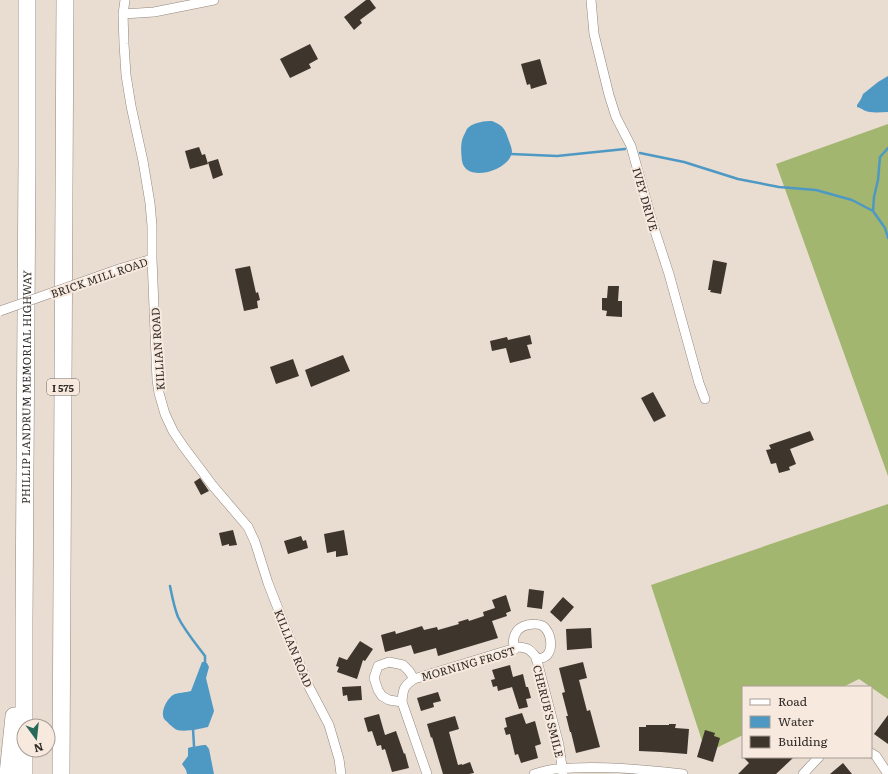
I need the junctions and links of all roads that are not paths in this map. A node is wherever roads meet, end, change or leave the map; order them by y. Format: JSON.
{"nodes":[{"id":1,"x":27,"y":0,"type":"edge"},
{"id":2,"x":65,"y":0,"type":"edge"},
{"id":3,"x":124,"y":0,"type":"edge"},
{"id":4,"x":214,"y":0,"type":"edge"},
{"id":5,"x":591,"y":0,"type":"edge"},
{"id":6,"x":123,"y":14,"type":"junction"},
{"id":7,"x":152,"y":259,"type":"junction"},
{"id":8,"x":0,"y":311,"type":"edge"},
{"id":9,"x":705,"y":399,"type":"dead end"},
{"id":10,"x":24,"y":622,"type":"junction"},
{"id":11,"x":515,"y":648,"type":"junction"},
{"id":12,"x":530,"y":650,"type":"joint"},
{"id":13,"x":536,"y":659,"type":"junction"},
{"id":14,"x":414,"y":679,"type":"junction"},
{"id":15,"x":402,"y":702,"type":"junction"},
{"id":16,"x":872,"y":754,"type":"edge"},
{"id":17,"x":818,"y":758,"type":"edge"},
{"id":18,"x":562,"y":771,"type":"edge"},
{"id":19,"x":8,"y":774,"type":"edge"},
{"id":20,"x":24,"y":774,"type":"edge"},
{"id":21,"x":61,"y":774,"type":"edge"},
{"id":22,"x":341,"y":774,"type":"edge"},
{"id":23,"x":427,"y":774,"type":"edge"},
{"id":24,"x":534,"y":774,"type":"edge"},
{"id":25,"x":683,"y":774,"type":"edge"},
{"id":26,"x":803,"y":774,"type":"edge"},
{"id":27,"x":888,"y":774,"type":"edge"}],
"edges":[{"from":1,"to":10,"type":"highway","name":"PHILLIP LANDRUM MEMORIAL HIGHWAY"},
{"from":2,"to":21,"type":"highway","number":"I 575"},
{"from":3,"to":6,"type":"street","name":"KILLIAN ROAD"},
{"from":4,"to":6,"type":"street"},
{"from":5,"to":9,"type":"street","name":"IVEY DRIVE"},
{"from":6,"to":7,"type":"street","name":"KILLIAN ROAD"},
{"from":7,"to":8,"type":"street","name":"BRICK MILL ROAD","bridge":true},
{"from":7,"to":22,"type":"street","name":"KILLIAN ROAD"},
{"from":10,"to":19,"type":"highway"},
{"from":10,"to":20,"type":"highway","name":"PHILLIP LANDRUM MEMORIAL HIGHWAY"},
{"from":11,"to":12,"type":"street","name":"MORNING FROST"},
{"from":11,"to":13,"type":"street"},
{"from":11,"to":14,"type":"street","name":"MORNING FROST"},
{"from":12,"to":13,"type":"street","name":"CHERUB'S SMILE"},
{"from":13,"to":18,"type":"street","name":"CHERUB'S SMILE"},
{"from":14,"to":15,"type":"street","name":"MORNING FROST"},
{"from":14,"to":15,"type":"street"},
{"from":15,"to":23,"type":"street"},
{"from":16,"to":27,"type":"street"},
{"from":17,"to":26,"type":"street"},
{"from":18,"to":24,"type":"street"},
{"from":18,"to":25,"type":"street"}]}
